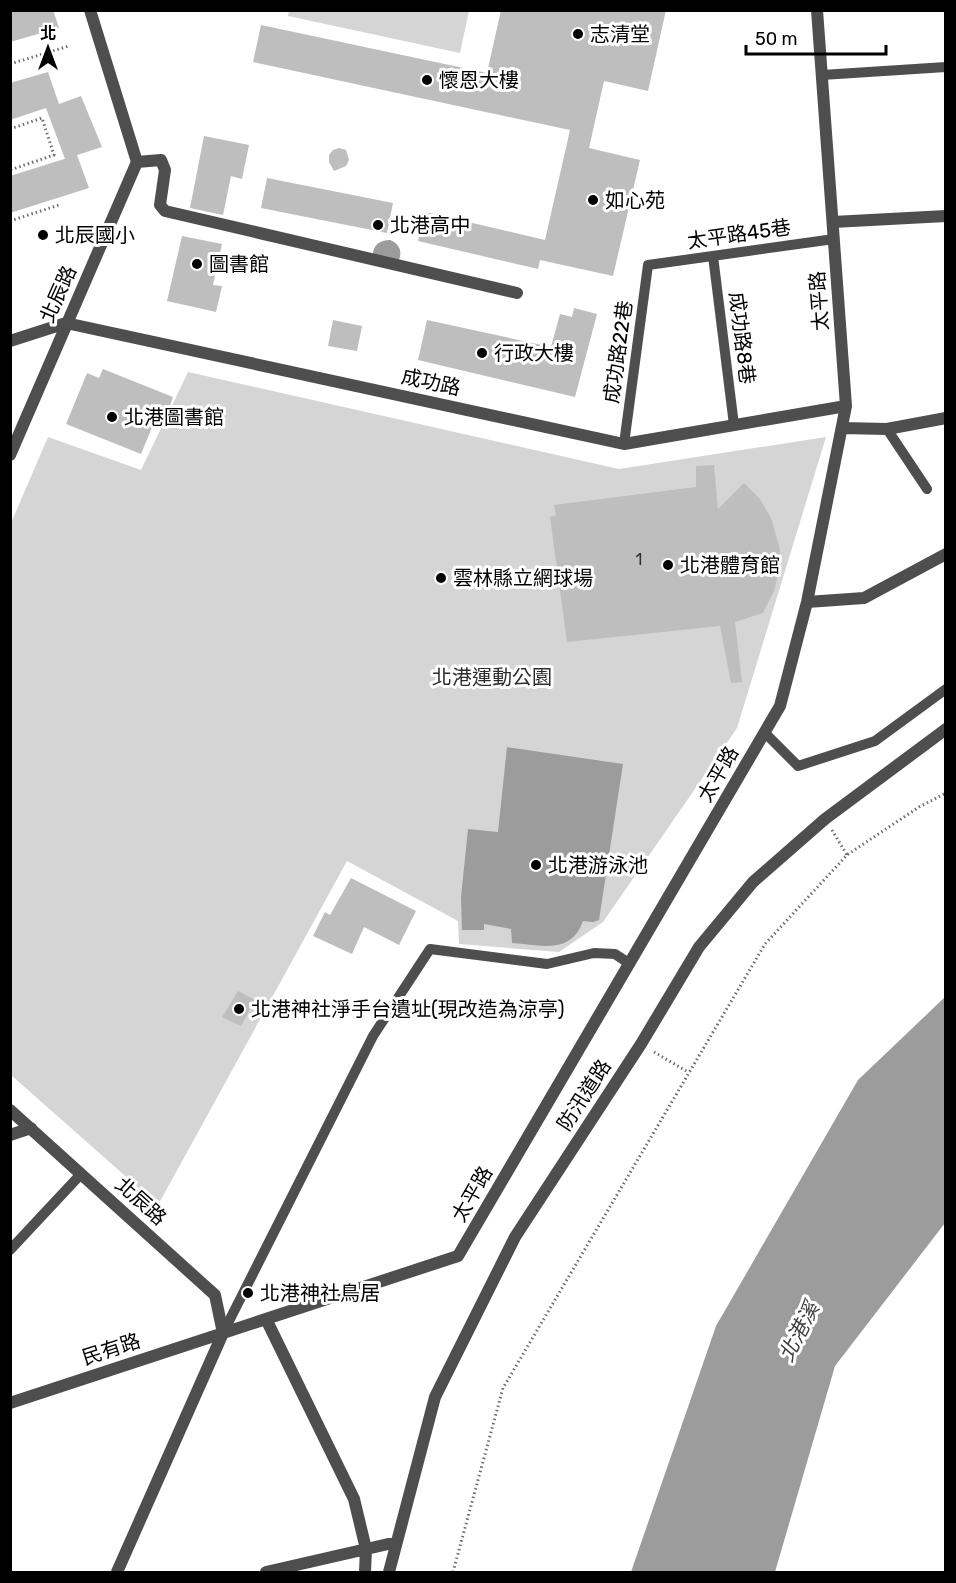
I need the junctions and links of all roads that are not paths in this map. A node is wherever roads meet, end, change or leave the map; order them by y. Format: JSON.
{"nodes":[{"id":1,"x":90,"y":10,"type":"edge"},
{"id":2,"x":818,"y":10,"type":"edge"},
{"id":3,"x":945,"y":67,"type":"edge"},
{"id":4,"x":822,"y":75,"type":"junction"},
{"id":5,"x":137,"y":162,"type":"junction"},
{"id":6,"x":945,"y":216,"type":"edge"},
{"id":7,"x":833,"y":222,"type":"junction"},
{"id":8,"x":834,"y":239,"type":"junction"},
{"id":9,"x":713,"y":256,"type":"junction"},
{"id":10,"x":648,"y":265,"type":"joint"},
{"id":11,"x":517,"y":293,"type":"dead end"},
{"id":12,"x":66,"y":323,"type":"junction"},
{"id":13,"x":10,"y":341,"type":"edge"},
{"id":14,"x":846,"y":406,"type":"junction"},
{"id":15,"x":945,"y":418,"type":"edge"},
{"id":16,"x":734,"y":425,"type":"junction"},
{"id":17,"x":842,"y":428,"type":"junction"},
{"id":18,"x":887,"y":429,"type":"junction"},
{"id":19,"x":624,"y":444,"type":"junction"},
{"id":20,"x":10,"y":455,"type":"edge"},
{"id":21,"x":927,"y":489,"type":"dead end"},
{"id":22,"x":945,"y":554,"type":"edge"},
{"id":23,"x":807,"y":602,"type":"junction"},
{"id":24,"x":945,"y":689,"type":"edge"},
{"id":25,"x":945,"y":729,"type":"edge"},
{"id":26,"x":765,"y":732,"type":"junction"},
{"id":27,"x":630,"y":964,"type":"junction"},
{"id":28,"x":10,"y":1110,"type":"edge"},
{"id":29,"x":31,"y":1128,"type":"junction"},
{"id":30,"x":10,"y":1135,"type":"edge"},
{"id":31,"x":81,"y":1174,"type":"junction"},
{"id":32,"x":10,"y":1250,"type":"edge"},
{"id":33,"x":266,"y":1319,"type":"junction"},
{"id":34,"x":223,"y":1333,"type":"junction"},
{"id":35,"x":10,"y":1403,"type":"edge"},
{"id":36,"x":397,"y":1542,"type":"junction"},
{"id":37,"x":366,"y":1549,"type":"junction"},
{"id":38,"x":117,"y":1572,"type":"edge"},
{"id":39,"x":266,"y":1572,"type":"edge"},
{"id":40,"x":365,"y":1572,"type":"edge"},
{"id":41,"x":389,"y":1572,"type":"edge"}],
"edges":[{"from":1,"to":5,"type":"street"},
{"from":2,"to":4,"type":"street","name":"太平路"},
{"from":3,"to":4,"type":"lane"},
{"from":4,"to":7,"type":"street","name":"太平路"},
{"from":5,"to":11,"type":"street"},
{"from":5,"to":12,"type":"street","name":"北辰路"},
{"from":6,"to":7,"type":"street"},
{"from":7,"to":8,"type":"street","name":"太平路"},
{"from":8,"to":9,"type":"lane","name":"太平路45巷"},
{"from":8,"to":14,"type":"street","name":"太平路"},
{"from":9,"to":10,"type":"lane","name":"太平路45巷"},
{"from":9,"to":16,"type":"lane","name":"成功路8巷"},
{"from":10,"to":19,"type":"lane","name":"成功路22巷"},
{"from":12,"to":13,"type":"street"},
{"from":12,"to":19,"type":"street","name":"成功路"},
{"from":12,"to":20,"type":"street","name":"北辰路"},
{"from":14,"to":16,"type":"street","name":"成功路"},
{"from":14,"to":17,"type":"street","name":"太平路"},
{"from":15,"to":18,"type":"street"},
{"from":16,"to":19,"type":"street","name":"成功路"},
{"from":17,"to":18,"type":"street"},
{"from":17,"to":23,"type":"street","name":"太平路"},
{"from":18,"to":21,"type":"lane"},
{"from":22,"to":23,"type":"street"},
{"from":23,"to":26,"type":"street","name":"太平路"},
{"from":24,"to":26,"type":"lane"},
{"from":25,"to":36,"type":"street","name":"防汛道路"},
{"from":26,"to":27,"type":"street","name":"太平路"},
{"from":27,"to":33,"type":"street","name":"太平路"},
{"from":27,"to":34,"type":"lane"},
{"from":28,"to":29,"type":"street","name":"北辰路"},
{"from":29,"to":30,"type":"street"},
{"from":29,"to":31,"type":"street","name":"北辰路"},
{"from":31,"to":32,"type":"lane"},
{"from":31,"to":34,"type":"street","name":"北辰路"},
{"from":33,"to":34,"type":"street","name":"太平路"},
{"from":33,"to":37,"type":"street"},
{"from":34,"to":35,"type":"street","name":"民有路"},
{"from":34,"to":38,"type":"street"},
{"from":36,"to":37,"type":"street"},
{"from":36,"to":41,"type":"street","name":"防汛道路"},
{"from":37,"to":39,"type":"street"},
{"from":37,"to":40,"type":"street"}]}
